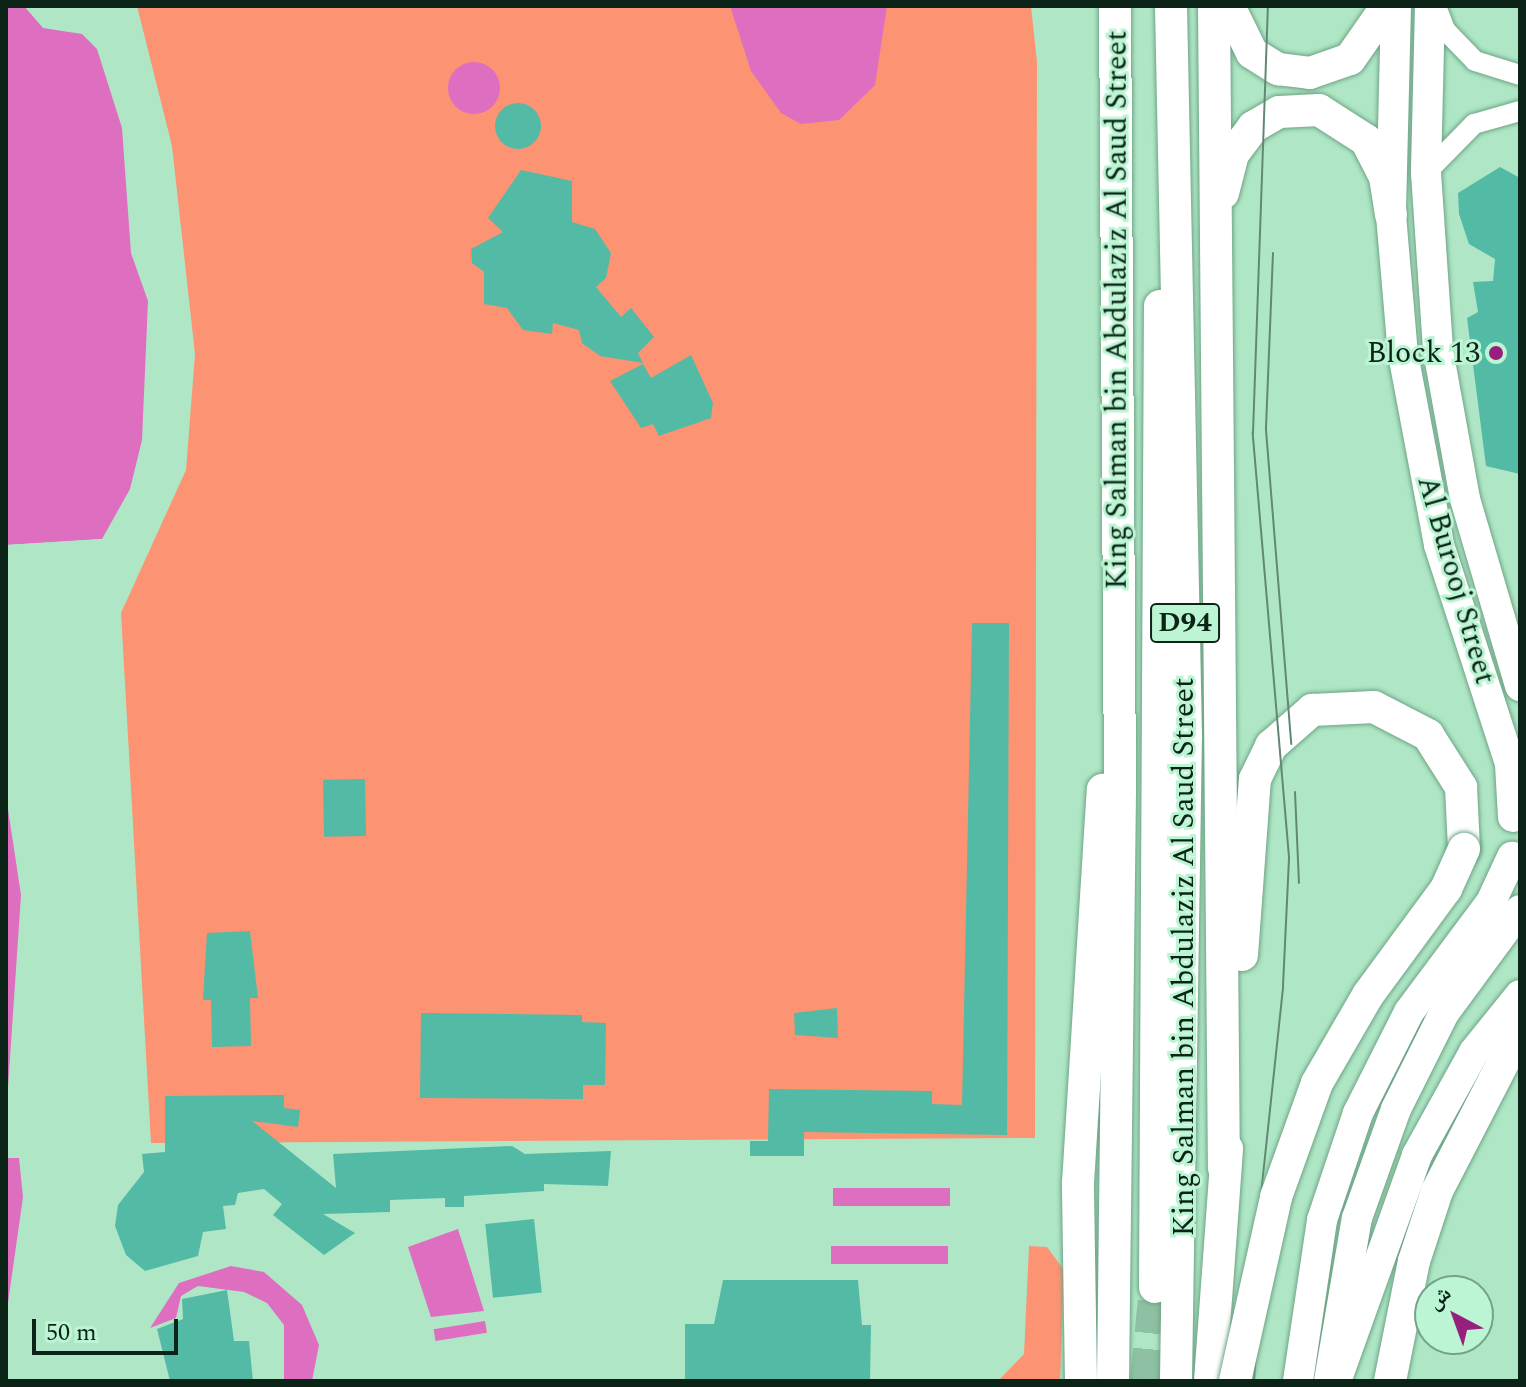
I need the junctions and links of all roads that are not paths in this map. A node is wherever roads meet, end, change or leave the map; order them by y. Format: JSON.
{"nodes":[{"id":1,"x":1115,"y":6,"type":"edge"},
{"id":2,"x":1171,"y":6,"type":"edge"},
{"id":3,"x":1214,"y":6,"type":"edge"},
{"id":4,"x":1229,"y":6,"type":"edge"},
{"id":5,"x":1387,"y":6,"type":"edge"},
{"id":6,"x":1396,"y":6,"type":"edge"},
{"id":7,"x":1433,"y":6,"type":"edge"},
{"id":8,"x":1520,"y":75,"type":"edge"},
{"id":9,"x":1520,"y":111,"type":"edge"},
{"id":10,"x":1426,"y":173,"type":"junction"},
{"id":11,"x":1172,"y":205,"type":"junction"},
{"id":12,"x":1391,"y":215,"type":"junction"},
{"id":13,"x":1211,"y":234,"type":"junction"},
{"id":14,"x":1520,"y":686,"type":"edge"},
{"id":15,"x":1117,"y":704,"type":"junction"},
{"id":16,"x":1517,"y":813,"type":"edge"},
{"id":17,"x":1516,"y":863,"type":"edge"},
{"id":18,"x":1520,"y":910,"type":"edge"},
{"id":19,"x":1520,"y":995,"type":"edge"},
{"id":20,"x":1520,"y":1030,"type":"edge"},
{"id":21,"x":1224,"y":1168,"type":"junction"},
{"id":22,"x":1155,"y":1287,"type":"tunnel mouth"},
{"id":23,"x":1080,"y":1374,"type":"edge"},
{"id":24,"x":1113,"y":1381,"type":"edge"},
{"id":25,"x":1176,"y":1381,"type":"edge"},
{"id":26,"x":1210,"y":1381,"type":"edge"},
{"id":27,"x":1235,"y":1381,"type":"edge"},
{"id":28,"x":1298,"y":1381,"type":"edge"},
{"id":29,"x":1329,"y":1381,"type":"edge"},
{"id":30,"x":1335,"y":1381,"type":"edge"},
{"id":31,"x":1390,"y":1381,"type":"edge"}],
"edges":[{"from":1,"to":15,"type":"main road","name":"King Salman bin Abdulaziz Al Saud Street","number":"D94"},
{"from":2,"to":11,"type":"main road","name":"King Salman bin Abdulaziz Al Saud Street","number":"D94"},
{"from":3,"to":13,"type":"main road"},
{"from":4,"to":5,"type":"main road"},
{"from":6,"to":12,"type":"street","name":"Al Burooj Street"},
{"from":7,"to":8,"type":"street"},
{"from":7,"to":10,"type":"street","name":"Al Burooj Street"},
{"from":9,"to":10,"type":"street"},
{"from":10,"to":14,"type":"street","name":"Al Burooj Street"},
{"from":11,"to":22,"type":"main road"},
{"from":11,"to":25,"type":"main road","name":"King Salman bin Abdulaziz Al Saud Street","number":"D94"},
{"from":12,"to":13,"type":"main road"},
{"from":12,"to":16,"type":"street","name":"Al Burooj Street"},
{"from":13,"to":21,"type":"main road"},
{"from":15,"to":23,"type":"main road"},
{"from":15,"to":24,"type":"main road","name":"King Salman bin Abdulaziz Al Saud Street","number":"D94"},
{"from":16,"to":17,"type":"street","name":"Al Burooj Street"},
{"from":17,"to":28,"type":"street"},
{"from":18,"to":29,"type":"street"},
{"from":19,"to":30,"type":"street"},
{"from":20,"to":31,"type":"main road"},
{"from":21,"to":26,"type":"main road"},
{"from":21,"to":27,"type":"main road","bridge":true}]}
